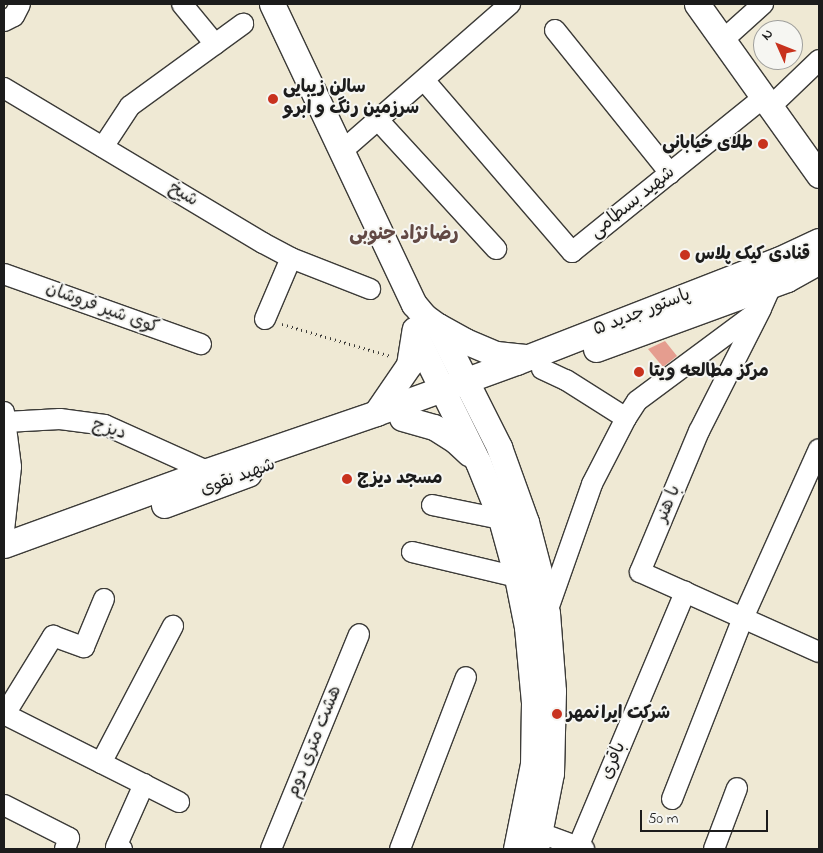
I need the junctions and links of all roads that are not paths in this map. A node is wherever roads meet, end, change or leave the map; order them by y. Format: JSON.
{"nodes":[{"id":1,"x":20,"y":4,"type":"edge"},
{"id":2,"x":182,"y":4,"type":"edge"},
{"id":3,"x":272,"y":4,"type":"edge"},
{"id":4,"x":510,"y":4,"type":"edge"},
{"id":5,"x":697,"y":4,"type":"edge"},
{"id":6,"x":763,"y":4,"type":"edge"},
{"id":7,"x":4,"y":22,"type":"edge"},
{"id":8,"x":243,"y":24,"type":"dead end"},
{"id":9,"x":555,"y":30,"type":"dead end"},
{"id":10,"x":722,"y":40,"type":"junction"},
{"id":11,"x":216,"y":44,"type":"junction"},
{"id":12,"x":819,"y":60,"type":"edge"},
{"id":13,"x":424,"y":80,"type":"junction"},
{"id":14,"x":4,"y":88,"type":"edge"},
{"id":15,"x":767,"y":102,"type":"junction"},
{"id":16,"x":378,"y":120,"type":"junction"},
{"id":17,"x":350,"y":144,"type":"dead end"},
{"id":18,"x":103,"y":147,"type":"junction"},
{"id":19,"x":670,"y":173,"type":"junction"},
{"id":20,"x":819,"y":175,"type":"edge"},
{"id":21,"x":819,"y":241,"type":"edge"},
{"id":22,"x":496,"y":249,"type":"dead end"},
{"id":23,"x":291,"y":258,"type":"junction"},
{"id":24,"x":780,"y":259,"type":"junction"},
{"id":25,"x":819,"y":261,"type":"edge"},
{"id":26,"x":4,"y":274,"type":"edge"},
{"id":27,"x":773,"y":284,"type":"junction"},
{"id":28,"x":370,"y":289,"type":"dead end"},
{"id":29,"x":761,"y":308,"type":"junction"},
{"id":30,"x":265,"y":318,"type":"road end"},
{"id":31,"x":426,"y":330,"type":"junction"},
{"id":32,"x":201,"y":344,"type":"dead end"},
{"id":33,"x":535,"y":363,"type":"junction"},
{"id":34,"x":468,"y":388,"type":"junction"},
{"id":35,"x":444,"y":397,"type":"junction"},
{"id":36,"x":376,"y":413,"type":"junction"},
{"id":37,"x":5,"y":417,"type":"edge"},
{"id":38,"x":402,"y":418,"type":"junction"},
{"id":39,"x":626,"y":418,"type":"junction"},
{"id":40,"x":819,"y":449,"type":"edge"},
{"id":41,"x":478,"y":462,"type":"junction"},
{"id":42,"x":207,"y":471,"type":"junction"},
{"id":43,"x":432,"y":505,"type":"dead end"},
{"id":44,"x":501,"y":519,"type":"junction"},
{"id":45,"x":4,"y":530,"type":"edge"},
{"id":46,"x":4,"y":545,"type":"edge"},
{"id":47,"x":412,"y":552,"type":"dead end"},
{"id":48,"x":4,"y":563,"type":"edge"},
{"id":49,"x":517,"y":577,"type":"junction"},
{"id":50,"x":685,"y":592,"type":"junction"},
{"id":51,"x":104,"y":599,"type":"dead end"},
{"id":52,"x":547,"y":612,"type":"junction"},
{"id":53,"x":743,"y":618,"type":"junction"},
{"id":54,"x":173,"y":626,"type":"dead end"},
{"id":55,"x":359,"y":634,"type":"dead end"},
{"id":56,"x":819,"y":652,"type":"edge"},
{"id":57,"x":466,"y":677,"type":"dead end"},
{"id":58,"x":5,"y":714,"type":"edge"},
{"id":59,"x":101,"y":763,"type":"junction"},
{"id":60,"x":144,"y":784,"type":"junction"},
{"id":61,"x":737,"y":788,"type":"dead end"},
{"id":62,"x":672,"y":799,"type":"dead end"},
{"id":63,"x":179,"y":802,"type":"dead end"},
{"id":64,"x":4,"y":805,"type":"edge"},
{"id":65,"x":528,"y":840,"type":"edge"},
{"id":66,"x":581,"y":848,"type":"edge"},
{"id":67,"x":64,"y":849,"type":"edge"},
{"id":68,"x":122,"y":849,"type":"edge"},
{"id":69,"x":271,"y":849,"type":"edge"},
{"id":70,"x":400,"y":849,"type":"edge"},
{"id":71,"x":714,"y":849,"type":"edge"}],
"edges":[{"from":1,"to":7,"type":"street"},
{"from":2,"to":11,"type":"street"},
{"from":3,"to":31,"type":"main road"},
{"from":4,"to":13,"type":"street"},
{"from":5,"to":10,"type":"main road"},
{"from":6,"to":10,"type":"street"},
{"from":8,"to":11,"type":"street"},
{"from":9,"to":19,"type":"street"},
{"from":10,"to":15,"type":"main road"},
{"from":11,"to":18,"type":"street"},
{"from":12,"to":15,"type":"street","name":"شهید بسطامی"},
{"from":13,"to":16,"type":"street"},
{"from":13,"to":19,"type":"street","name":"شهید بسطامی"},
{"from":14,"to":18,"type":"street","name":"شیخ"},
{"from":15,"to":19,"type":"street","name":"شهید بسطامی"},
{"from":15,"to":20,"type":"main road"},
{"from":16,"to":17,"type":"street"},
{"from":16,"to":22,"type":"street"},
{"from":18,"to":23,"type":"street","name":"شیخ"},
{"from":21,"to":24,"type":"main road","name":"پاستور جدید ۵"},
{"from":23,"to":28,"type":"street","name":"شیخ"},
{"from":23,"to":30,"type":"street"},
{"from":24,"to":27,"type":"street","name":"با هنر"},
{"from":24,"to":33,"type":"main road","name":"پاستور جدید ۵"},
{"from":25,"to":27,"type":"main road","name":"پاستور جدید ۵"},
{"from":26,"to":32,"type":"street","name":"کوی شیر فروشان"},
{"from":27,"to":29,"type":"street","name":"با هنر"},
{"from":27,"to":33,"type":"main road","name":"پاستور جدید ۵"},
{"from":29,"to":39,"type":"street"},
{"from":29,"to":50,"type":"street","name":"با هنر"},
{"from":31,"to":33,"type":"main road"},
{"from":31,"to":34,"type":"main road"},
{"from":31,"to":35,"type":"main road"},
{"from":31,"to":36,"type":"main road"},
{"from":33,"to":34,"type":"main road","name":"پاستور جدید ۵"},
{"from":33,"to":39,"type":"street"},
{"from":34,"to":35,"type":"main road","name":"شهید نقوی"},
{"from":34,"to":52,"type":"main road"},
{"from":35,"to":36,"type":"main road","name":"شهید نقوی"},
{"from":35,"to":38,"type":"main road","name":"شهید نقوی"},
{"from":35,"to":41,"type":"main road"},
{"from":36,"to":42,"type":"main road","name":"شهید نقوی"},
{"from":37,"to":42,"type":"street","name":"دیزج"},
{"from":37,"to":45,"type":"street"},
{"from":38,"to":41,"type":"main road"},
{"from":38,"to":48,"type":"main road","name":"شهید نقوی"},
{"from":39,"to":52,"type":"street"},
{"from":40,"to":53,"type":"street"},
{"from":41,"to":44,"type":"main road"},
{"from":42,"to":46,"type":"main road","name":"شهید نقوی"},
{"from":43,"to":44,"type":"street"},
{"from":44,"to":49,"type":"main road"},
{"from":47,"to":49,"type":"street"},
{"from":49,"to":65,"type":"main road"},
{"from":50,"to":53,"type":"street","name":"با هنر"},
{"from":50,"to":66,"type":"street","name":"باقری"},
{"from":51,"to":58,"type":"street"},
{"from":52,"to":65,"type":"main road"},
{"from":53,"to":56,"type":"street","name":"با هنر"},
{"from":53,"to":62,"type":"street"},
{"from":54,"to":59,"type":"street"},
{"from":55,"to":69,"type":"street","name":"هشت متری دوم"},
{"from":57,"to":70,"type":"street"},
{"from":58,"to":59,"type":"street"},
{"from":59,"to":60,"type":"street"},
{"from":60,"to":63,"type":"street"},
{"from":60,"to":68,"type":"street"},
{"from":61,"to":71,"type":"street"},
{"from":64,"to":67,"type":"street"},
{"from":65,"to":66,"type":"street"}]}
